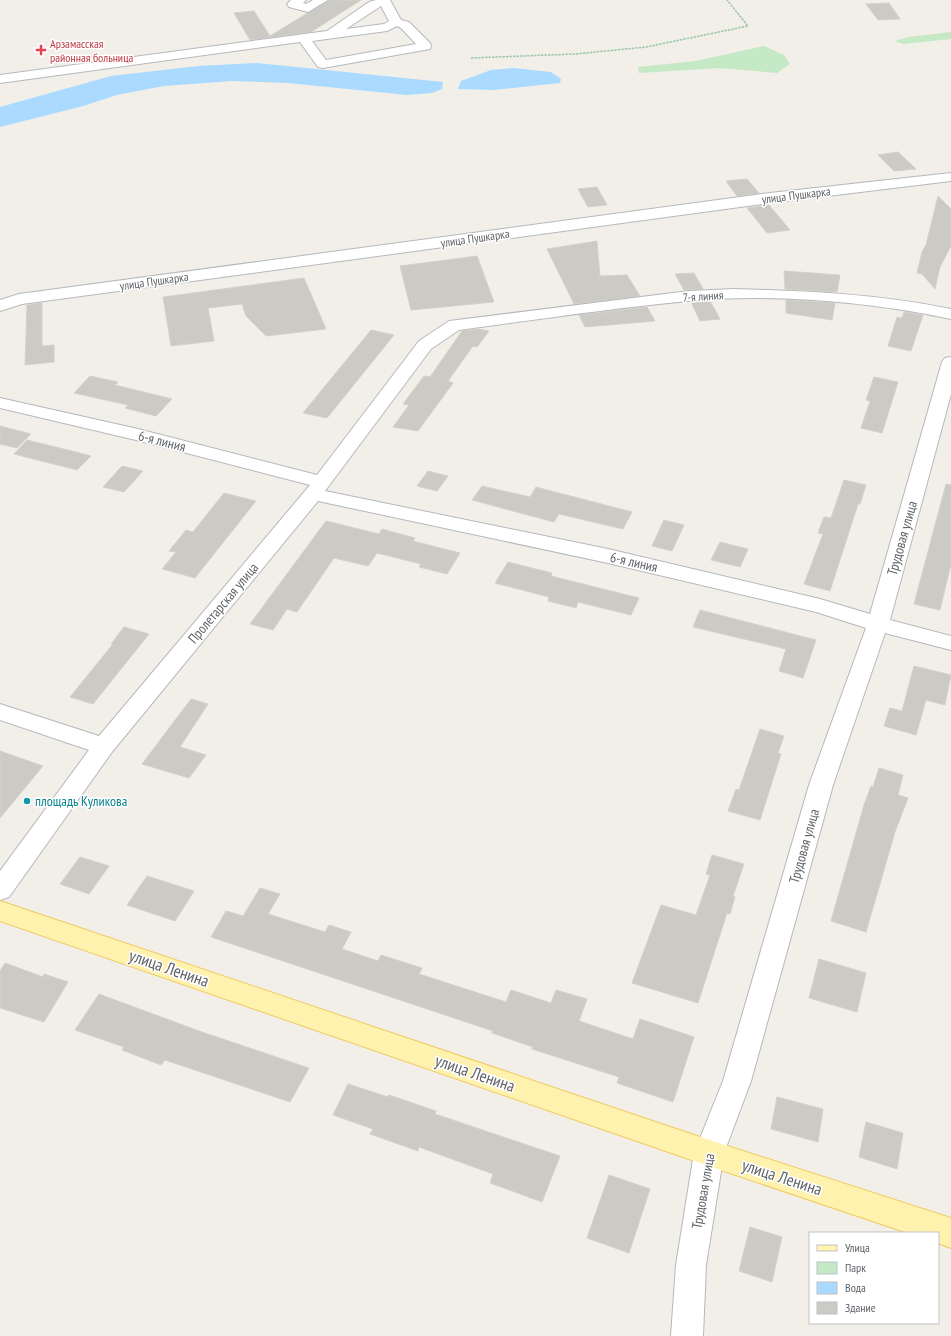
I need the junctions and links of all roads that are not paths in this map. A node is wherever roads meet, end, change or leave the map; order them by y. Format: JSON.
{"nodes":[{"id":1,"x":300,"y":0,"type":"edge"},
{"id":2,"x":322,"y":0,"type":"edge"},
{"id":3,"x":385,"y":1,"type":"edge"},
{"id":4,"x":396,"y":22,"type":"junction"},
{"id":5,"x":328,"y":35,"type":"junction"},
{"id":6,"x":303,"y":38,"type":"junction"},
{"id":7,"x":0,"y":79,"type":"edge"},
{"id":8,"x":944,"y":178,"type":"edge"},
{"id":9,"x":951,"y":192,"type":"edge"},
{"id":10,"x":0,"y":306,"type":"edge"},
{"id":11,"x":951,"y":314,"type":"edge"},
{"id":12,"x":455,"y":325,"type":"joint"},
{"id":13,"x":951,"y":362,"type":"edge"},
{"id":14,"x":0,"y":403,"type":"edge"},
{"id":15,"x":318,"y":488,"type":"junction"},
{"id":16,"x":878,"y":624,"type":"junction"},
{"id":17,"x":951,"y":643,"type":"edge"},
{"id":18,"x":0,"y":712,"type":"edge"},
{"id":19,"x":104,"y":746,"type":"junction"},
{"id":20,"x":0,"y":890,"type":"edge"},
{"id":21,"x":0,"y":912,"type":"edge"},
{"id":22,"x":709,"y":1153,"type":"junction"},
{"id":23,"x":951,"y":1233,"type":"edge"},
{"id":24,"x":687,"y":1336,"type":"edge"}],
"edges":[{"from":1,"to":2,"type":"street"},
{"from":3,"to":4,"type":"street"},
{"from":3,"to":5,"type":"street"},
{"from":4,"to":5,"type":"street"},
{"from":4,"to":6,"type":"street"},
{"from":5,"to":6,"type":"street"},
{"from":6,"to":7,"type":"street"},
{"from":8,"to":9,"type":"street"},
{"from":8,"to":10,"type":"street","name":"улица Пушкарка"},
{"from":11,"to":12,"type":"street","name":"7-я линия"},
{"from":12,"to":15,"type":"street","name":"Пролетарская улица"},
{"from":13,"to":16,"type":"street","name":"Трудовая улица"},
{"from":14,"to":15,"type":"street","name":"6-я линия"},
{"from":15,"to":16,"type":"street","name":"6-я линия"},
{"from":15,"to":19,"type":"street","name":"Пролетарская улица"},
{"from":16,"to":17,"type":"street","name":"6-я линия"},
{"from":16,"to":22,"type":"street","name":"Трудовая улица"},
{"from":18,"to":19,"type":"street"},
{"from":19,"to":20,"type":"street","name":"Пролетарская улица"},
{"from":21,"to":22,"type":"main road","name":"улица Ленина"},
{"from":22,"to":23,"type":"main road","name":"улица Ленина"},
{"from":22,"to":24,"type":"street","name":"Трудовая улица"}]}
